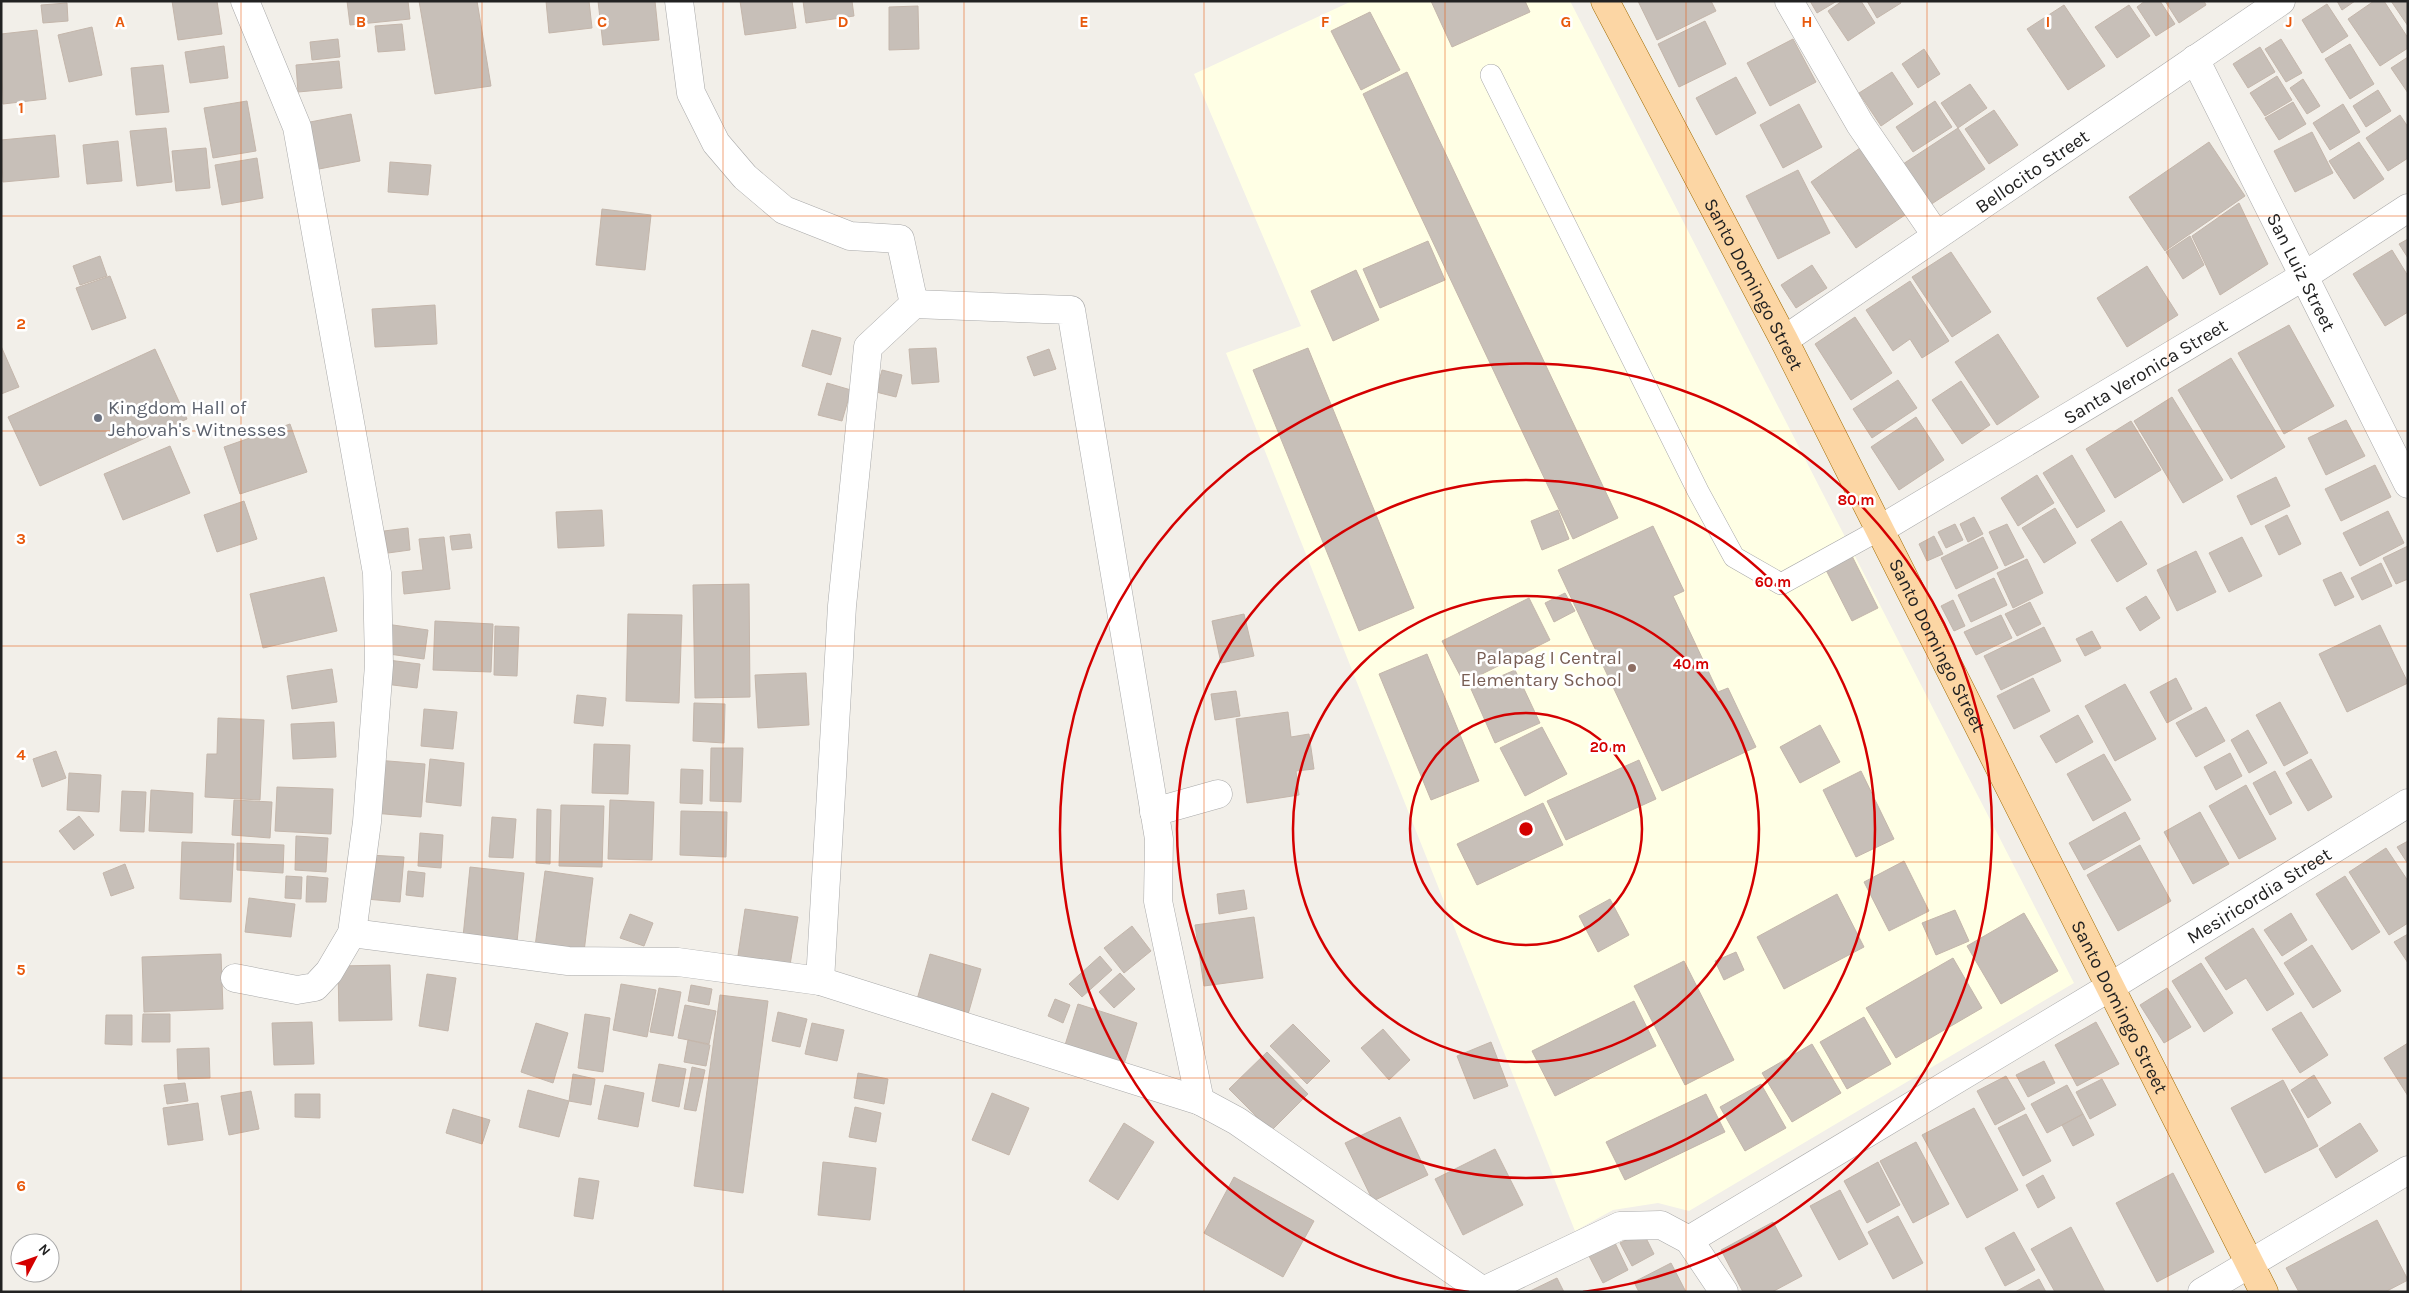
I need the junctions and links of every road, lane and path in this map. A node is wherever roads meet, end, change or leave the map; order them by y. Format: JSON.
{"nodes":[{"id":1,"x":246,"y":1,"type":"edge"},
{"id":2,"x":679,"y":1,"type":"edge"},
{"id":3,"x":1605,"y":1,"type":"edge"},
{"id":4,"x":1789,"y":1,"type":"edge"},
{"id":5,"x":2281,"y":1,"type":"edge"},
{"id":6,"x":2195,"y":59,"type":"junction"},
{"id":7,"x":1491,"y":75,"type":"dead end"},
{"id":8,"x":2408,"y":208,"type":"edge"},
{"id":9,"x":1936,"y":235,"type":"junction"},
{"id":10,"x":2304,"y":276,"type":"junction"},
{"id":11,"x":914,"y":304,"type":"junction"},
{"id":12,"x":1784,"y":340,"type":"junction"},
{"id":13,"x":2408,"y":484,"type":"edge"},
{"id":14,"x":1879,"y":530,"type":"junction"},
{"id":15,"x":1218,"y":794,"type":"dead end"},
{"id":16,"x":2408,"y":803,"type":"edge"},
{"id":17,"x":1154,"y":812,"type":"junction"},
{"id":18,"x":352,"y":934,"type":"junction"},
{"id":19,"x":234,"y":978,"type":"dead end"},
{"id":20,"x":820,"y":980,"type":"junction"},
{"id":21,"x":2110,"y":987,"type":"junction"},
{"id":22,"x":1200,"y":1101,"type":"junction"},
{"id":23,"x":2408,"y":1170,"type":"edge"},
{"id":24,"x":1690,"y":1240,"type":"junction"},
{"id":25,"x":2250,"y":1264,"type":"junction"},
{"id":26,"x":1724,"y":1292,"type":"edge"},
{"id":27,"x":2202,"y":1292,"type":"edge"},
{"id":28,"x":2264,"y":1292,"type":"edge"}],
"edges":[{"from":1,"to":18,"type":"street"},
{"from":2,"to":11,"type":"street"},
{"from":3,"to":12,"type":"main road","name":"Santo Domingo Street"},
{"from":4,"to":9,"type":"street"},
{"from":5,"to":6,"type":"street","name":"Bellocito Street"},
{"from":6,"to":9,"type":"street","name":"Bellocito Street"},
{"from":6,"to":10,"type":"street","name":"San Luiz Street"},
{"from":7,"to":14,"type":"lane"},
{"from":8,"to":10,"type":"street","name":"Santa Veronica Street"},
{"from":9,"to":12,"type":"street","name":"Bellocito Street"},
{"from":10,"to":13,"type":"street","name":"San Luiz Street"},
{"from":10,"to":14,"type":"street","name":"Santa Veronica Street"},
{"from":11,"to":17,"type":"street"},
{"from":11,"to":20,"type":"street"},
{"from":12,"to":14,"type":"main road","name":"Santo Domingo Street"},
{"from":14,"to":21,"type":"main road","name":"Santo Domingo Street"},
{"from":15,"to":17,"type":"street"},
{"from":16,"to":21,"type":"street","name":"Mesiricordia Street"},
{"from":17,"to":22,"type":"street"},
{"from":18,"to":19,"type":"street"},
{"from":18,"to":20,"type":"street"},
{"from":20,"to":22,"type":"street"},
{"from":21,"to":24,"type":"street","name":"Mesiricordia Street"},
{"from":21,"to":25,"type":"main road","name":"Santo Domingo Street"},
{"from":22,"to":24,"type":"street"},
{"from":23,"to":25,"type":"street"},
{"from":24,"to":26,"type":"street"},
{"from":25,"to":27,"type":"street"},
{"from":25,"to":28,"type":"main road","name":"Santo Domingo Street"}]}
